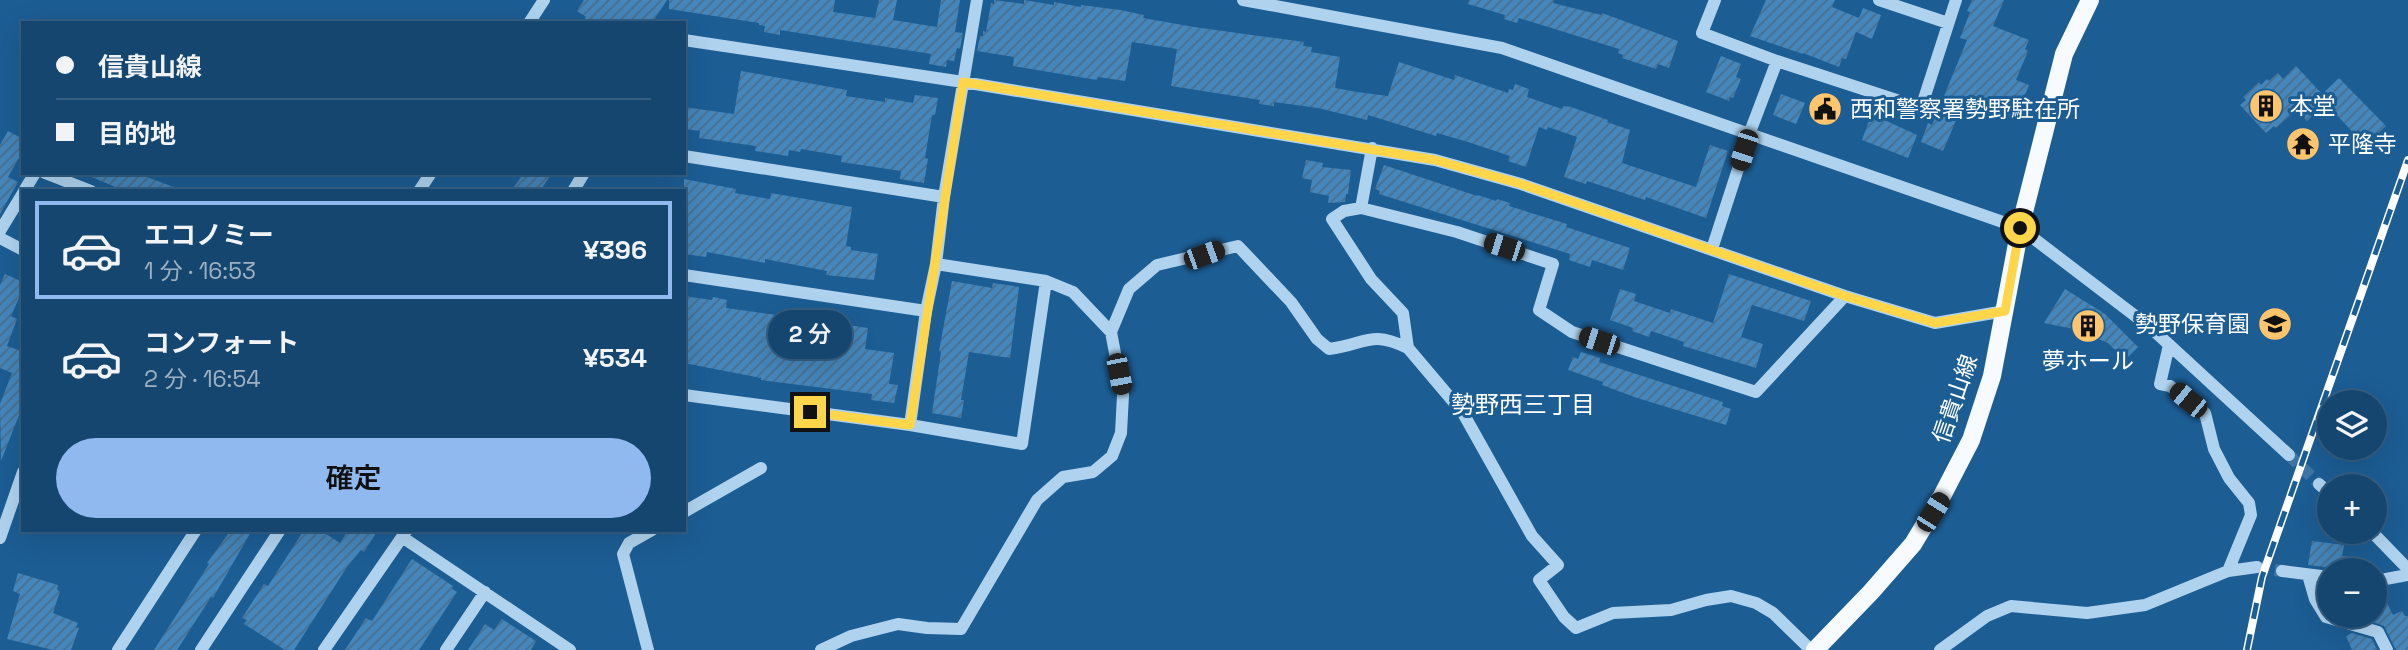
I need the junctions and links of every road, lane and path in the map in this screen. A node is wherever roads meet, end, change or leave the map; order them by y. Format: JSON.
{"nodes":[{"id":1,"x":544,"y":0,"type":"edge"},
{"id":2,"x":977,"y":0,"type":"edge"},
{"id":3,"x":1243,"y":0,"type":"edge"},
{"id":4,"x":1715,"y":0,"type":"edge"},
{"id":5,"x":1879,"y":0,"type":"edge"},
{"id":6,"x":1956,"y":0,"type":"edge"},
{"id":7,"x":2090,"y":0,"type":"edge"},
{"id":8,"x":1308,"y":5,"type":"edge"},
{"id":9,"x":530,"y":21,"type":"edge"},
{"id":10,"x":1948,"y":23,"type":"junction"},
{"id":11,"x":686,"y":40,"type":"edge"},
{"id":12,"x":1777,"y":61,"type":"junction"},
{"id":13,"x":963,"y":82,"type":"junction"},
{"id":14,"x":1750,"y":132,"type":"junction"},
{"id":15,"x":1372,"y":148,"type":"junction"},
{"id":16,"x":686,"y":156,"type":"edge"},
{"id":17,"x":50,"y":175,"type":"edge"},
{"id":18,"x":86,"y":189,"type":"edge"},
{"id":19,"x":21,"y":195,"type":"edge"},
{"id":20,"x":944,"y":197,"type":"junction"},
{"id":21,"x":1361,"y":208,"type":"junction"},
{"id":22,"x":2020,"y":228,"type":"junction"},
{"id":23,"x":0,"y":231,"type":"edge"},
{"id":24,"x":0,"y":238,"type":"edge"},
{"id":25,"x":21,"y":249,"type":"edge"},
{"id":26,"x":1712,"y":249,"type":"junction"},
{"id":27,"x":936,"y":264,"type":"junction"},
{"id":28,"x":686,"y":275,"type":"edge"},
{"id":29,"x":1046,"y":281,"type":"junction"},
{"id":30,"x":1845,"y":296,"type":"junction"},
{"id":31,"x":926,"y":311,"type":"junction"},
{"id":32,"x":2005,"y":311,"type":"junction"},
{"id":33,"x":1111,"y":332,"type":"junction"},
{"id":34,"x":2169,"y":345,"type":"junction"},
{"id":35,"x":1408,"y":348,"type":"junction"},
{"id":36,"x":686,"y":395,"type":"edge"},
{"id":37,"x":910,"y":425,"type":"junction"},
{"id":38,"x":2289,"y":455,"type":"tunnel mouth"},
{"id":39,"x":761,"y":468,"type":"dead end"},
{"id":40,"x":21,"y":478,"type":"edge"},
{"id":41,"x":686,"y":511,"type":"edge"},
{"id":42,"x":195,"y":532,"type":"edge"},
{"id":43,"x":279,"y":532,"type":"edge"},
{"id":44,"x":648,"y":532,"type":"edge"},
{"id":45,"x":405,"y":534,"type":"edge"},
{"id":46,"x":0,"y":538,"type":"edge"},
{"id":47,"x":2384,"y":544,"type":"edge"},
{"id":48,"x":2258,"y":567,"type":"tunnel mouth"},
{"id":49,"x":2408,"y":569,"type":"edge"},
{"id":50,"x":2228,"y":571,"type":"junction"},
{"id":51,"x":2282,"y":571,"type":"tunnel mouth"},
{"id":52,"x":2308,"y":575,"type":"junction"},
{"id":53,"x":2408,"y":575,"type":"edge"},
{"id":54,"x":2317,"y":576,"type":"edge"},
{"id":55,"x":2387,"y":579,"type":"edge"},
{"id":56,"x":485,"y":592,"type":"junction"},
{"id":57,"x":118,"y":650,"type":"edge"},
{"id":58,"x":201,"y":650,"type":"edge"},
{"id":59,"x":324,"y":650,"type":"edge"},
{"id":60,"x":446,"y":650,"type":"edge"},
{"id":61,"x":570,"y":650,"type":"edge"},
{"id":62,"x":648,"y":650,"type":"edge"},
{"id":63,"x":821,"y":650,"type":"edge"},
{"id":64,"x":1813,"y":650,"type":"edge"},
{"id":65,"x":1940,"y":650,"type":"edge"},
{"id":66,"x":2387,"y":650,"type":"edge"}],
"edges":[{"from":1,"to":9,"type":"street"},
{"from":2,"to":13,"type":"street"},
{"from":3,"to":8,"type":"street"},
{"from":4,"to":12,"type":"street"},
{"from":5,"to":10,"type":"street"},
{"from":6,"to":10,"type":"street"},
{"from":7,"to":22,"type":"main road","name":"信貴山線"},
{"from":8,"to":14,"type":"street"},
{"from":10,"to":12,"type":"street"},
{"from":11,"to":13,"type":"street"},
{"from":12,"to":14,"type":"street"},
{"from":13,"to":15,"type":"street"},
{"from":13,"to":20,"type":"street"},
{"from":14,"to":22,"type":"street"},
{"from":14,"to":26,"type":"street"},
{"from":15,"to":21,"type":"street"},
{"from":15,"to":26,"type":"street"},
{"from":16,"to":20,"type":"street"},
{"from":17,"to":18,"type":"street"},
{"from":19,"to":23,"type":"street"},
{"from":20,"to":27,"type":"street"},
{"from":21,"to":30,"type":"street"},
{"from":21,"to":35,"type":"street"},
{"from":22,"to":32,"type":"main road","name":"信貴山線"},
{"from":22,"to":34,"type":"street"},
{"from":24,"to":25,"type":"street"},
{"from":26,"to":30,"type":"street"},
{"from":27,"to":29,"type":"street"},
{"from":27,"to":31,"type":"street"},
{"from":28,"to":31,"type":"street"},
{"from":29,"to":33,"type":"street"},
{"from":29,"to":37,"type":"street"},
{"from":30,"to":32,"type":"street"},
{"from":31,"to":37,"type":"street"},
{"from":32,"to":64,"type":"main road","name":"信貴山線"},
{"from":33,"to":35,"type":"street"},
{"from":33,"to":63,"type":"street"},
{"from":34,"to":38,"type":"street"},
{"from":34,"to":50,"type":"street"},
{"from":35,"to":64,"type":"street"},
{"from":36,"to":37,"type":"street"},
{"from":39,"to":41,"type":"street"},
{"from":40,"to":46,"type":"street"},
{"from":42,"to":57,"type":"street"},
{"from":43,"to":58,"type":"street"},
{"from":44,"to":62,"type":"street"},
{"from":45,"to":56,"type":"street"},
{"from":45,"to":59,"type":"street"},
{"from":47,"to":49,"type":"street"},
{"from":48,"to":50,"type":"street"},
{"from":50,"to":65,"type":"street"},
{"from":51,"to":52,"type":"street"},
{"from":52,"to":54,"type":"street"},
{"from":52,"to":66,"type":"street"},
{"from":53,"to":55,"type":"street"},
{"from":56,"to":60,"type":"street"},
{"from":56,"to":61,"type":"street"}]}
